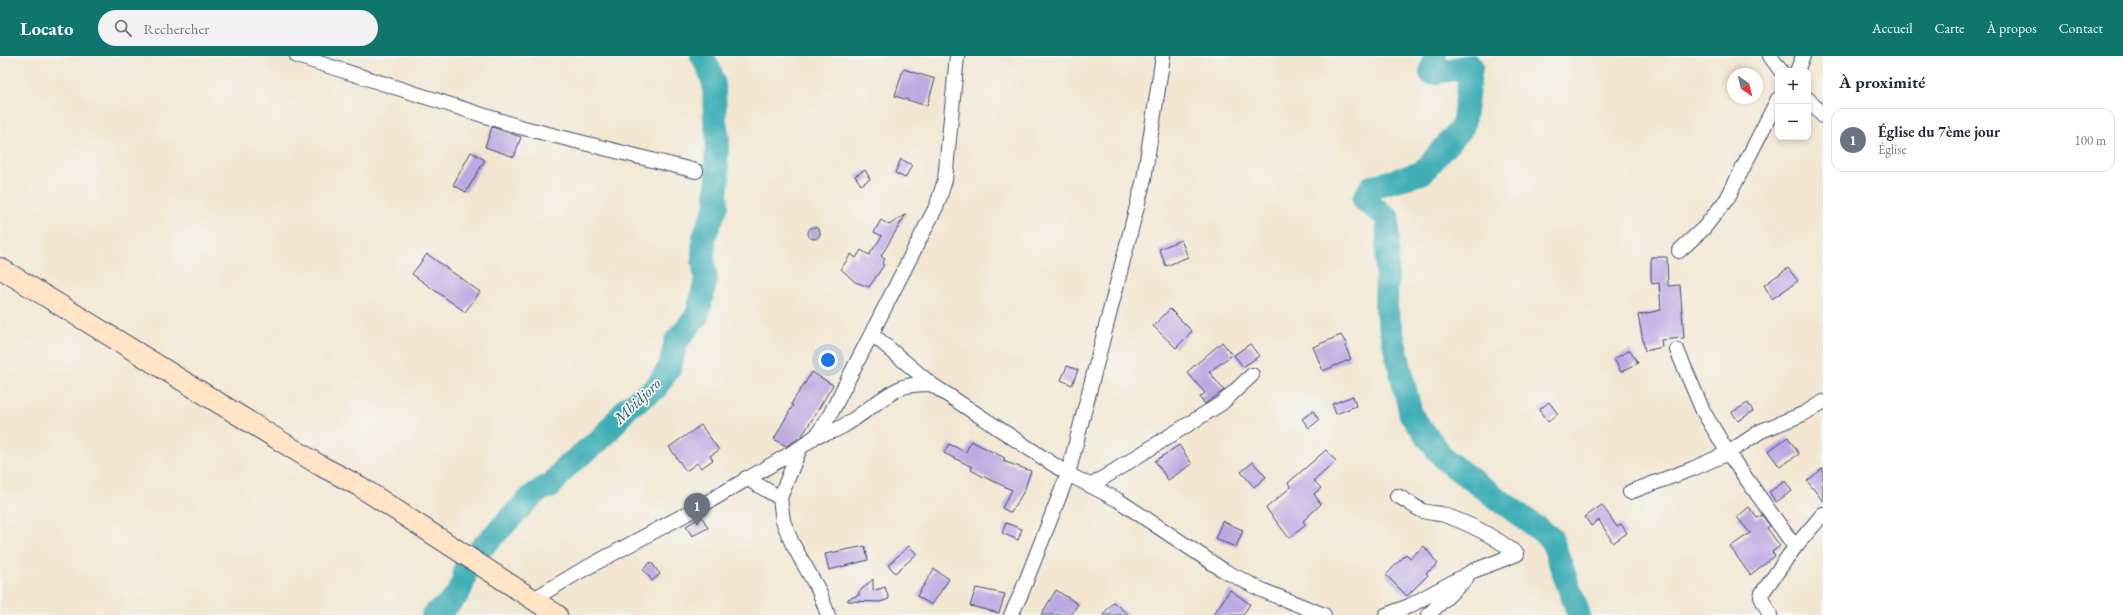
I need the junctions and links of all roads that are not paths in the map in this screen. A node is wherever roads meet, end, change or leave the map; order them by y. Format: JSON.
{"nodes":[{"id":1,"x":296,"y":56,"type":"edge"},
{"id":2,"x":957,"y":56,"type":"edge"},
{"id":3,"x":1163,"y":56,"type":"edge"},
{"id":4,"x":1770,"y":56,"type":"edge"},
{"id":5,"x":1803,"y":56,"type":"edge"},
{"id":6,"x":1779,"y":68,"type":"edge"},
{"id":7,"x":1798,"y":68,"type":"edge"},
{"id":8,"x":1811,"y":102,"type":"edge"},
{"id":9,"x":1776,"y":104,"type":"edge"},
{"id":10,"x":1823,"y":116,"type":"edge"},
{"id":11,"x":696,"y":170,"type":"dead end"},
{"id":12,"x":1680,"y":251,"type":"dead end"},
{"id":13,"x":0,"y":268,"type":"edge"},
{"id":14,"x":872,"y":334,"type":"junction"},
{"id":15,"x":1677,"y":350,"type":"dead end"},
{"id":16,"x":1252,"y":375,"type":"dead end"},
{"id":17,"x":931,"y":384,"type":"junction"},
{"id":18,"x":1823,"y":402,"type":"edge"},
{"id":19,"x":817,"y":435,"type":"junction"},
{"id":20,"x":800,"y":448,"type":"junction"},
{"id":21,"x":1728,"y":453,"type":"junction"},
{"id":22,"x":1068,"y":474,"type":"junction"},
{"id":23,"x":746,"y":478,"type":"junction"},
{"id":24,"x":1092,"y":485,"type":"junction"},
{"id":25,"x":1630,"y":492,"type":"dead end"},
{"id":26,"x":1397,"y":496,"type":"dead end"},
{"id":27,"x":780,"y":498,"type":"junction"},
{"id":28,"x":1823,"y":514,"type":"edge"},
{"id":29,"x":1796,"y":547,"type":"junction"},
{"id":30,"x":1473,"y":571,"type":"junction"},
{"id":31,"x":532,"y":600,"type":"junction"},
{"id":32,"x":557,"y":615,"type":"edge"},
{"id":33,"x":828,"y":615,"type":"edge"},
{"id":34,"x":1012,"y":615,"type":"edge"},
{"id":35,"x":1324,"y":615,"type":"edge"},
{"id":36,"x":1386,"y":615,"type":"edge"},
{"id":37,"x":1428,"y":615,"type":"edge"},
{"id":38,"x":1770,"y":615,"type":"edge"}],
"edges":[{"from":1,"to":11,"type":"street"},
{"from":2,"to":14,"type":"street"},
{"from":3,"to":22,"type":"street"},
{"from":4,"to":6,"type":"street"},
{"from":5,"to":7,"type":"street"},
{"from":8,"to":10,"type":"street"},
{"from":9,"to":12,"type":"street"},
{"from":13,"to":31,"type":"street"},
{"from":14,"to":17,"type":"street"},
{"from":14,"to":19,"type":"street"},
{"from":15,"to":21,"type":"street"},
{"from":16,"to":24,"type":"street"},
{"from":17,"to":19,"type":"street"},
{"from":17,"to":22,"type":"street"},
{"from":18,"to":21,"type":"street"},
{"from":19,"to":20,"type":"street"},
{"from":20,"to":23,"type":"street"},
{"from":20,"to":27,"type":"street"},
{"from":21,"to":25,"type":"street"},
{"from":21,"to":29,"type":"street"},
{"from":22,"to":24,"type":"street"},
{"from":22,"to":34,"type":"street"},
{"from":23,"to":27,"type":"street"},
{"from":23,"to":31,"type":"street"},
{"from":24,"to":35,"type":"street"},
{"from":26,"to":30,"type":"street"},
{"from":27,"to":33,"type":"street"},
{"from":28,"to":29,"type":"street"},
{"from":29,"to":38,"type":"street"},
{"from":30,"to":36,"type":"street"},
{"from":30,"to":37,"type":"street"},
{"from":31,"to":32,"type":"street"}]}
